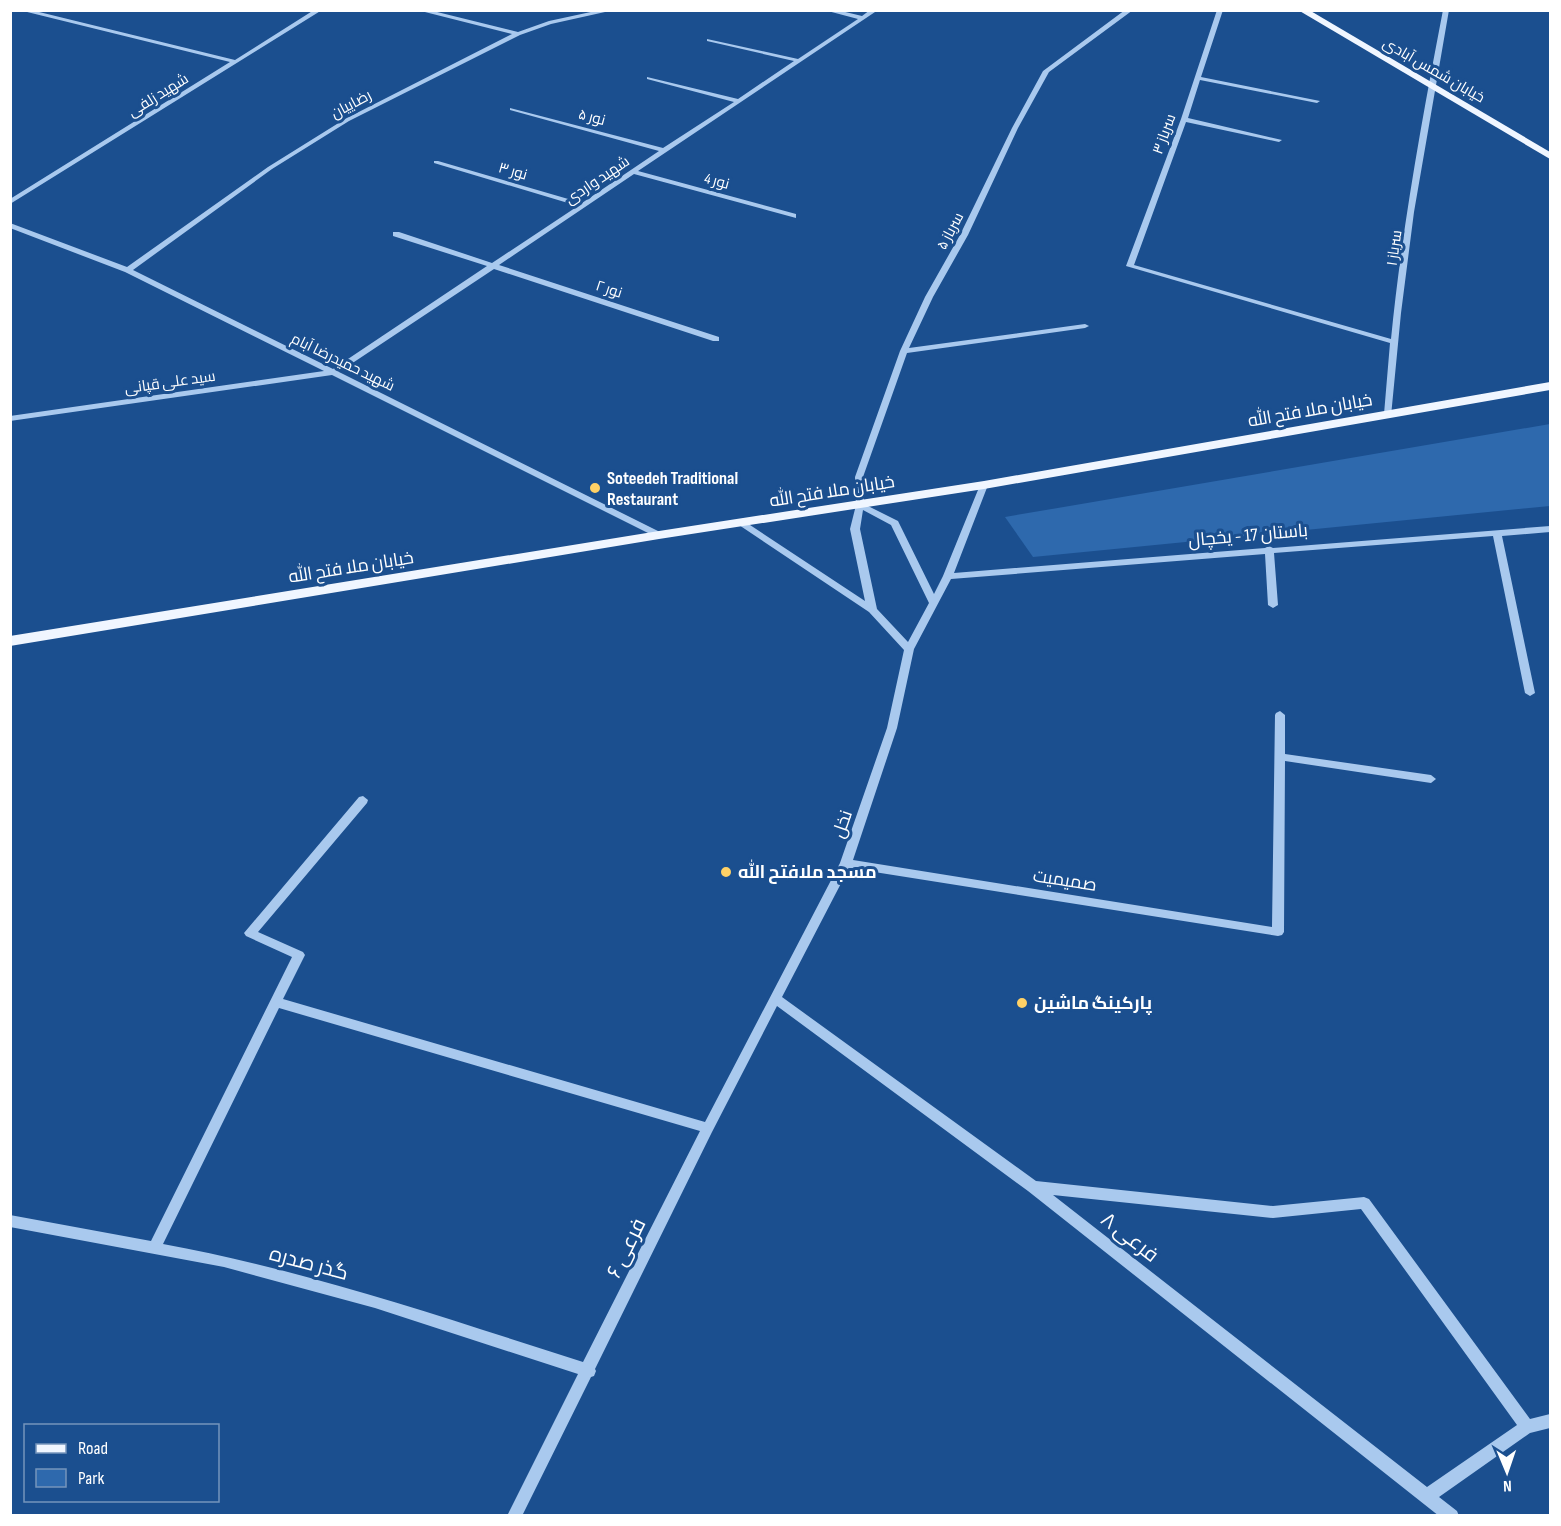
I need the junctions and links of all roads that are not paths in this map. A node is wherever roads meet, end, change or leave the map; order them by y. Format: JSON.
{"nodes":[{"id":1,"x":22,"y":10,"type":"edge"},
{"id":2,"x":319,"y":10,"type":"edge"},
{"id":3,"x":420,"y":10,"type":"edge"},
{"id":4,"x":611,"y":10,"type":"edge"},
{"id":5,"x":827,"y":10,"type":"edge"},
{"id":6,"x":875,"y":10,"type":"edge"},
{"id":7,"x":1130,"y":10,"type":"edge"},
{"id":8,"x":1220,"y":10,"type":"edge"},
{"id":9,"x":1302,"y":10,"type":"edge"},
{"id":10,"x":1446,"y":10,"type":"edge"},
{"id":11,"x":863,"y":18,"type":"junction"},
{"id":12,"x":518,"y":34,"type":"junction"},
{"id":13,"x":710,"y":40,"type":"dead end"},
{"id":14,"x":800,"y":61,"type":"junction"},
{"id":15,"x":236,"y":62,"type":"junction"},
{"id":16,"x":649,"y":78,"type":"dead end"},
{"id":17,"x":1198,"y":78,"type":"junction"},
{"id":18,"x":1431,"y":86,"type":"junction"},
{"id":19,"x":739,"y":101,"type":"junction"},
{"id":20,"x":1317,"y":101,"type":"dead end"},
{"id":21,"x":512,"y":109,"type":"dead end"},
{"id":22,"x":1184,"y":118,"type":"junction"},
{"id":23,"x":1279,"y":140,"type":"dead end"},
{"id":24,"x":665,"y":151,"type":"junction"},
{"id":25,"x":1551,"y":156,"type":"edge"},
{"id":26,"x":436,"y":162,"type":"dead end"},
{"id":27,"x":633,"y":172,"type":"junction"},
{"id":28,"x":10,"y":202,"type":"edge"},
{"id":29,"x":583,"y":205,"type":"junction"},
{"id":30,"x":793,"y":216,"type":"dead end"},
{"id":31,"x":10,"y":225,"type":"edge"},
{"id":32,"x":396,"y":234,"type":"dead end"},
{"id":33,"x":493,"y":266,"type":"junction"},
{"id":34,"x":128,"y":270,"type":"junction"},
{"id":35,"x":1085,"y":326,"type":"dead end"},
{"id":36,"x":717,"y":339,"type":"dead end"},
{"id":37,"x":1394,"y":342,"type":"junction"},
{"id":38,"x":904,"y":351,"type":"junction"},
{"id":39,"x":334,"y":372,"type":"junction"},
{"id":40,"x":1551,"y":386,"type":"edge"},
{"id":41,"x":1388,"y":414,"type":"junction"},
{"id":42,"x":10,"y":419,"type":"edge"},
{"id":43,"x":984,"y":484,"type":"junction"},
{"id":44,"x":860,"y":505,"type":"junction"},
{"id":45,"x":741,"y":523,"type":"junction"},
{"id":46,"x":1551,"y":529,"type":"edge"},
{"id":47,"x":1497,"y":532,"type":"junction"},
{"id":48,"x":659,"y":535,"type":"junction"},
{"id":49,"x":1269,"y":549,"type":"junction"},
{"id":50,"x":948,"y":576,"type":"junction"},
{"id":51,"x":933,"y":603,"type":"junction"},
{"id":52,"x":1273,"y":605,"type":"dead end"},
{"id":53,"x":872,"y":610,"type":"junction"},
{"id":54,"x":10,"y":641,"type":"edge"},
{"id":55,"x":909,"y":649,"type":"junction"},
{"id":56,"x":1530,"y":693,"type":"dead end"},
{"id":57,"x":1280,"y":715,"type":"dead end"},
{"id":58,"x":1281,"y":757,"type":"junction"},
{"id":59,"x":1431,"y":779,"type":"dead end"},
{"id":60,"x":363,"y":800,"type":"dead end"},
{"id":61,"x":846,"y":863,"type":"junction"},
{"id":62,"x":776,"y":999,"type":"junction"},
{"id":63,"x":276,"y":1002,"type":"junction"},
{"id":64,"x":708,"y":1128,"type":"junction"},
{"id":65,"x":1034,"y":1187,"type":"junction"},
{"id":66,"x":10,"y":1221,"type":"edge"},
{"id":67,"x":154,"y":1248,"type":"junction"},
{"id":68,"x":589,"y":1371,"type":"junction"},
{"id":69,"x":1551,"y":1421,"type":"edge"},
{"id":70,"x":1527,"y":1427,"type":"junction"},
{"id":71,"x":1427,"y":1496,"type":"junction"},
{"id":72,"x":514,"y":1515,"type":"edge"},
{"id":73,"x":1452,"y":1515,"type":"edge"}],
"edges":[{"from":1,"to":15,"type":"street"},
{"from":2,"to":15,"type":"street","name":"شهید زلفی"},
{"from":3,"to":12,"type":"street"},
{"from":4,"to":12,"type":"street","name":"رضاییان"},
{"from":5,"to":11,"type":"street"},
{"from":6,"to":11,"type":"street","name":"شهید واردی"},
{"from":7,"to":38,"type":"street","name":"سرباز ۵"},
{"from":8,"to":17,"type":"street","name":"سرباز ۳"},
{"from":9,"to":18,"type":"main road","name":"خیابان شمس آبادی"},
{"from":10,"to":18,"type":"street","name":"سرباز ۱"},
{"from":11,"to":14,"type":"street","name":"شهید واردی"},
{"from":12,"to":34,"type":"street","name":"رضاییان"},
{"from":13,"to":14,"type":"street"},
{"from":14,"to":19,"type":"street","name":"شهید واردی"},
{"from":15,"to":28,"type":"street","name":"شهید زلفی"},
{"from":16,"to":19,"type":"street"},
{"from":17,"to":20,"type":"street"},
{"from":17,"to":22,"type":"street","name":"سرباز ۳"},
{"from":18,"to":25,"type":"main road","name":"خیابان شمس آبادی"},
{"from":18,"to":37,"type":"street","name":"سرباز ۱"},
{"from":19,"to":24,"type":"street","name":"شهید واردی"},
{"from":21,"to":24,"type":"street","name":"نور ۵"},
{"from":22,"to":23,"type":"street"},
{"from":22,"to":37,"type":"street","name":"سرباز ۳"},
{"from":24,"to":27,"type":"street","name":"شهید واردی"},
{"from":26,"to":29,"type":"street","name":"نور ۳"},
{"from":27,"to":29,"type":"street","name":"شهید واردی"},
{"from":27,"to":30,"type":"street","name":"نور 4"},
{"from":29,"to":33,"type":"street","name":"شهید واردی"},
{"from":31,"to":34,"type":"street","name":"شهید حمیدرضا آبام"},
{"from":32,"to":33,"type":"street","name":"نور ۲"},
{"from":33,"to":36,"type":"street","name":"نور ۲"},
{"from":33,"to":39,"type":"street","name":"شهید واردی"},
{"from":34,"to":39,"type":"street","name":"شهید حمیدرضا آبام"},
{"from":35,"to":38,"type":"street"},
{"from":37,"to":41,"type":"street","name":"سرباز ۱"},
{"from":38,"to":44,"type":"street","name":"سرباز ۵"},
{"from":39,"to":42,"type":"street","name":"سید علی قپانی"},
{"from":39,"to":48,"type":"street","name":"شهید حمیدرضا آبام"},
{"from":40,"to":41,"type":"main road","name":"خیابان ملا فتح الله"},
{"from":41,"to":43,"type":"main road","name":"خیابان ملا فتح الله"},
{"from":43,"to":44,"type":"main road","name":"خیابان ملا فتح الله"},
{"from":43,"to":50,"type":"street","name":"نخل"},
{"from":44,"to":45,"type":"main road","name":"خیابان ملا فتح الله"},
{"from":44,"to":51,"type":"street"},
{"from":44,"to":53,"type":"street","name":"سرباز ۵"},
{"from":45,"to":48,"type":"main road","name":"خیابان ملا فتح الله"},
{"from":45,"to":53,"type":"street"},
{"from":46,"to":47,"type":"street","name":"باستان 17 - یخچال"},
{"from":47,"to":49,"type":"street","name":"باستان 17 - یخچال"},
{"from":47,"to":56,"type":"street"},
{"from":48,"to":54,"type":"main road","name":"خیابان ملا فتح الله"},
{"from":49,"to":50,"type":"street","name":"باستان 17 - یخچال"},
{"from":49,"to":52,"type":"street"},
{"from":50,"to":51,"type":"street","name":"نخل"},
{"from":51,"to":55,"type":"street","name":"نخل"},
{"from":53,"to":55,"type":"street"},
{"from":55,"to":61,"type":"street","name":"نخل"},
{"from":57,"to":58,"type":"street"},
{"from":58,"to":59,"type":"street"},
{"from":58,"to":61,"type":"street","name":"صمیمیت"},
{"from":60,"to":63,"type":"street"},
{"from":61,"to":62,"type":"street","name":"نخل"},
{"from":62,"to":64,"type":"street","name":"فرعی ۶"},
{"from":62,"to":65,"type":"street","name":"فرعی ۸"},
{"from":63,"to":64,"type":"street"},
{"from":63,"to":67,"type":"street"},
{"from":64,"to":68,"type":"street","name":"فرعی ۶"},
{"from":65,"to":70,"type":"street"},
{"from":65,"to":71,"type":"street","name":"فرعی ۸"},
{"from":66,"to":67,"type":"street","name":"گذر صدره"},
{"from":67,"to":68,"type":"street","name":"گذر صدره"},
{"from":68,"to":72,"type":"street","name":"فرعی ۶"},
{"from":69,"to":70,"type":"street"},
{"from":70,"to":71,"type":"street"},
{"from":71,"to":73,"type":"street","name":"فرعی ۸"}]}
